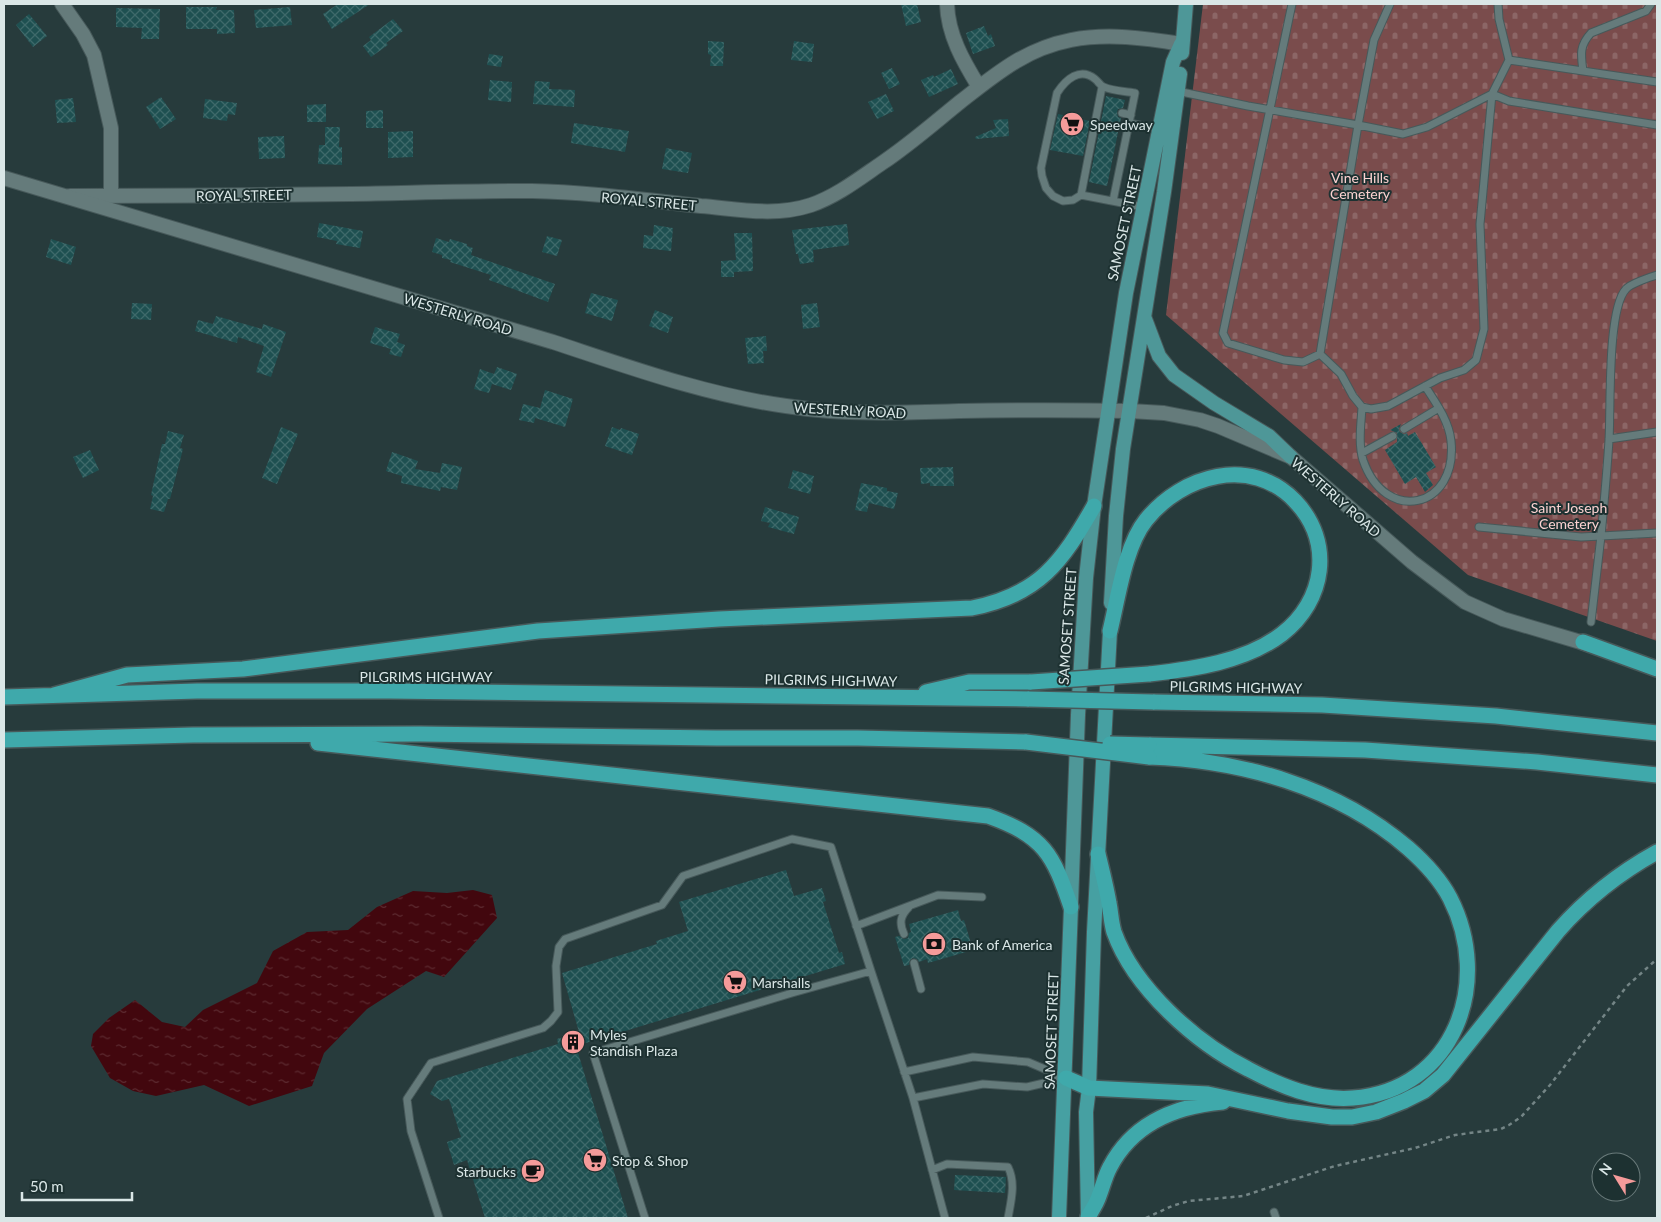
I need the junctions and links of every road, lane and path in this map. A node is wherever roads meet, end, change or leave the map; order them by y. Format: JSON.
{"nodes":[{"id":1,"x":62,"y":4,"type":"edge"},
{"id":2,"x":947,"y":4,"type":"edge"},
{"id":3,"x":1186,"y":4,"type":"edge"},
{"id":4,"x":1292,"y":4,"type":"edge"},
{"id":5,"x":1390,"y":4,"type":"edge"},
{"id":6,"x":1498,"y":4,"type":"edge"},
{"id":7,"x":1651,"y":4,"type":"edge"},
{"id":8,"x":1181,"y":44,"type":"junction"},
{"id":9,"x":1509,"y":60,"type":"junction"},
{"id":10,"x":1583,"y":71,"type":"junction"},
{"id":11,"x":1657,"y":82,"type":"edge"},
{"id":12,"x":979,"y":87,"type":"junction"},
{"id":13,"x":1102,"y":87,"type":"junction"},
{"id":14,"x":1177,"y":91,"type":"junction"},
{"id":15,"x":1492,"y":94,"type":"junction"},
{"id":16,"x":1270,"y":110,"type":"junction"},
{"id":17,"x":1122,"y":113,"type":"dead end"},
{"id":18,"x":1131,"y":115,"type":"junction"},
{"id":19,"x":1129,"y":123,"type":"junction"},
{"id":20,"x":1358,"y":125,"type":"junction"},
{"id":21,"x":1657,"y":125,"type":"edge"},
{"id":22,"x":1118,"y":130,"type":"dead end"},
{"id":23,"x":1160,"y":130,"type":"junction"},
{"id":24,"x":1128,"y":132,"type":"junction"},
{"id":25,"x":1115,"y":148,"type":"dead end"},
{"id":26,"x":1124,"y":150,"type":"junction"},
{"id":27,"x":1111,"y":166,"type":"dead end"},
{"id":28,"x":1120,"y":167,"type":"junction"},
{"id":29,"x":4,"y":178,"type":"edge"},
{"id":30,"x":1081,"y":195,"type":"junction"},
{"id":31,"x":64,"y":196,"type":"junction"},
{"id":32,"x":111,"y":196,"type":"junction"},
{"id":33,"x":1113,"y":201,"type":"junction"},
{"id":34,"x":1143,"y":207,"type":"junction"},
{"id":35,"x":1657,"y":276,"type":"edge"},
{"id":36,"x":1144,"y":316,"type":"junction"},
{"id":37,"x":1320,"y":354,"type":"junction"},
{"id":38,"x":1425,"y":386,"type":"junction"},
{"id":39,"x":1362,"y":407,"type":"junction"},
{"id":40,"x":1439,"y":408,"type":"junction"},
{"id":41,"x":1108,"y":411,"type":"junction"},
{"id":42,"x":1130,"y":411,"type":"junction"},
{"id":43,"x":1404,"y":429,"type":"dead end"},
{"id":44,"x":1657,"y":432,"type":"edge"},
{"id":45,"x":1393,"y":436,"type":"dead end"},
{"id":46,"x":1610,"y":439,"type":"junction"},
{"id":47,"x":1362,"y":453,"type":"junction"},
{"id":48,"x":1291,"y":457,"type":"junction"},
{"id":49,"x":1094,"y":506,"type":"junction"},
{"id":50,"x":1479,"y":527,"type":"dead end"},
{"id":51,"x":1657,"y":533,"type":"edge"},
{"id":52,"x":1601,"y":536,"type":"junction"},
{"id":53,"x":1591,"y":622,"type":"dead end"},
{"id":54,"x":1110,"y":631,"type":"junction"},
{"id":55,"x":1582,"y":642,"type":"junction"},
{"id":56,"x":1657,"y":664,"type":"edge"},
{"id":57,"x":1657,"y":669,"type":"edge"},
{"id":58,"x":54,"y":695,"type":"junction"},
{"id":59,"x":4,"y":697,"type":"edge"},
{"id":60,"x":906,"y":697,"type":"junction"},
{"id":61,"x":1657,"y":734,"type":"edge"},
{"id":62,"x":240,"y":735,"type":"junction"},
{"id":63,"x":4,"y":740,"type":"edge"},
{"id":64,"x":1149,"y":751,"type":"junction"},
{"id":65,"x":1657,"y":775,"type":"edge"},
{"id":66,"x":1657,"y":852,"type":"edge"},
{"id":67,"x":1098,"y":854,"type":"junction"},
{"id":68,"x":982,"y":897,"type":"dead end"},
{"id":69,"x":910,"y":905,"type":"junction"},
{"id":70,"x":1071,"y":907,"type":"junction"},
{"id":71,"x":856,"y":926,"type":"junction"},
{"id":72,"x":904,"y":934,"type":"dead end"},
{"id":73,"x":1657,"y":959,"type":"edge"},
{"id":74,"x":914,"y":963,"type":"dead end"},
{"id":75,"x":871,"y":971,"type":"junction"},
{"id":76,"x":921,"y":989,"type":"dead end"},
{"id":77,"x":904,"y":1072,"type":"junction"},
{"id":78,"x":1066,"y":1078,"type":"junction"},
{"id":79,"x":1089,"y":1088,"type":"junction"},
{"id":80,"x":913,"y":1098,"type":"junction"},
{"id":81,"x":1236,"y":1101,"type":"junction"},
{"id":82,"x":932,"y":1170,"type":"junction"},
{"id":83,"x":1088,"y":1217,"type":"edge"},
{"id":84,"x":440,"y":1218,"type":"edge"},
{"id":85,"x":645,"y":1218,"type":"edge"},
{"id":86,"x":945,"y":1218,"type":"edge"},
{"id":87,"x":1008,"y":1218,"type":"edge"},
{"id":88,"x":1059,"y":1218,"type":"edge"},
{"id":89,"x":1146,"y":1218,"type":"edge"}],
"edges":[{"from":1,"to":32,"type":"street"},
{"from":2,"to":12,"type":"street"},
{"from":3,"to":8,"type":"main road","name":"SAMOSET STREET"},
{"from":4,"to":16,"type":"lane"},
{"from":5,"to":20,"type":"lane"},
{"from":6,"to":9,"type":"lane"},
{"from":7,"to":10,"type":"lane"},
{"from":8,"to":12,"type":"street","name":"ROYAL STREET"},
{"from":8,"to":14,"type":"main road","name":"SAMOSET STREET"},
{"from":8,"to":23,"type":"main road","name":"SAMOSET STREET"},
{"from":9,"to":10,"type":"lane"},
{"from":9,"to":15,"type":"lane"},
{"from":10,"to":11,"type":"lane"},
{"from":12,"to":32,"type":"street","name":"ROYAL STREET"},
{"from":13,"to":18,"type":"lane"},
{"from":13,"to":30,"type":"lane"},
{"from":13,"to":30,"type":"lane"},
{"from":14,"to":16,"type":"lane"},
{"from":14,"to":36,"type":"main road","name":"SAMOSET STREET"},
{"from":15,"to":20,"type":"lane"},
{"from":15,"to":21,"type":"lane"},
{"from":15,"to":38,"type":"lane"},
{"from":16,"to":20,"type":"lane"},
{"from":16,"to":37,"type":"lane"},
{"from":17,"to":18,"type":"lane"},
{"from":18,"to":19,"type":"lane"},
{"from":19,"to":23,"type":"lane"},
{"from":19,"to":24,"type":"lane"},
{"from":20,"to":37,"type":"lane"},
{"from":22,"to":24,"type":"lane"},
{"from":23,"to":34,"type":"main road","name":"SAMOSET STREET"},
{"from":24,"to":26,"type":"lane"},
{"from":25,"to":26,"type":"lane"},
{"from":26,"to":28,"type":"lane"},
{"from":27,"to":28,"type":"lane"},
{"from":28,"to":33,"type":"lane"},
{"from":29,"to":31,"type":"street","name":"WESTERLY ROAD"},
{"from":30,"to":33,"type":"lane"},
{"from":31,"to":32,"type":"street","name":"ROYAL STREET"},
{"from":31,"to":41,"type":"street","name":"WESTERLY ROAD"},
{"from":33,"to":34,"type":"lane"},
{"from":34,"to":41,"type":"main road","name":"SAMOSET STREET"},
{"from":35,"to":46,"type":"lane"},
{"from":36,"to":42,"type":"main road","name":"SAMOSET STREET"},
{"from":36,"to":48,"type":"main road"},
{"from":37,"to":39,"type":"lane"},
{"from":38,"to":39,"type":"lane"},
{"from":38,"to":40,"type":"lane"},
{"from":39,"to":47,"type":"lane"},
{"from":40,"to":43,"type":"lane"},
{"from":40,"to":47,"type":"lane"},
{"from":41,"to":42,"type":"street","name":"WESTERLY ROAD"},
{"from":41,"to":49,"type":"main road","name":"SAMOSET STREET"},
{"from":42,"to":48,"type":"street","name":"WESTERLY ROAD"},
{"from":42,"to":54,"type":"main road","name":"SAMOSET STREET"},
{"from":44,"to":46,"type":"lane"},
{"from":45,"to":47,"type":"lane"},
{"from":46,"to":52,"type":"lane"},
{"from":48,"to":55,"type":"street","name":"WESTERLY ROAD"},
{"from":49,"to":58,"type":"highway"},
{"from":49,"to":70,"type":"main road","name":"SAMOSET STREET"},
{"from":50,"to":52,"type":"lane"},
{"from":51,"to":52,"type":"lane"},
{"from":52,"to":53,"type":"lane"},
{"from":54,"to":60,"type":"highway","bridge":true},
{"from":54,"to":67,"type":"highway","name":"SAMOSET STREET"},
{"from":55,"to":56,"type":"street","name":"WESTERLY ROAD"},
{"from":55,"to":57,"type":"highway"},
{"from":58,"to":59,"type":"highway","name":"PILGRIMS HIGHWAY"},
{"from":58,"to":60,"type":"highway","name":"PILGRIMS HIGHWAY"},
{"from":60,"to":61,"type":"highway","name":"PILGRIMS HIGHWAY","bridge":true},
{"from":62,"to":63,"type":"highway"},
{"from":62,"to":64,"type":"highway","bridge":true},
{"from":62,"to":70,"type":"highway"},
{"from":64,"to":65,"type":"highway"},
{"from":64,"to":67,"type":"highway"},
{"from":66,"to":81,"type":"highway"},
{"from":67,"to":79,"type":"highway","name":"SAMOSET STREET"},
{"from":68,"to":69,"type":"lane"},
{"from":69,"to":71,"type":"lane"},
{"from":69,"to":72,"type":"lane"},
{"from":70,"to":78,"type":"highway","name":"SAMOSET STREET"},
{"from":71,"to":75,"type":"lane"},
{"from":71,"to":84,"type":"lane"},
{"from":73,"to":89,"type":"path"},
{"from":74,"to":76,"type":"lane"},
{"from":75,"to":77,"type":"lane"},
{"from":75,"to":85,"type":"lane"},
{"from":77,"to":78,"type":"lane"},
{"from":77,"to":80,"type":"lane"},
{"from":78,"to":79,"type":"highway"},
{"from":78,"to":80,"type":"lane"},
{"from":78,"to":88,"type":"highway","name":"SAMOSET STREET"},
{"from":79,"to":81,"type":"highway"},
{"from":79,"to":83,"type":"highway","name":"SAMOSET STREET"},
{"from":80,"to":82,"type":"lane"},
{"from":81,"to":83,"type":"highway"},
{"from":82,"to":86,"type":"lane"},
{"from":82,"to":87,"type":"lane"}]}
